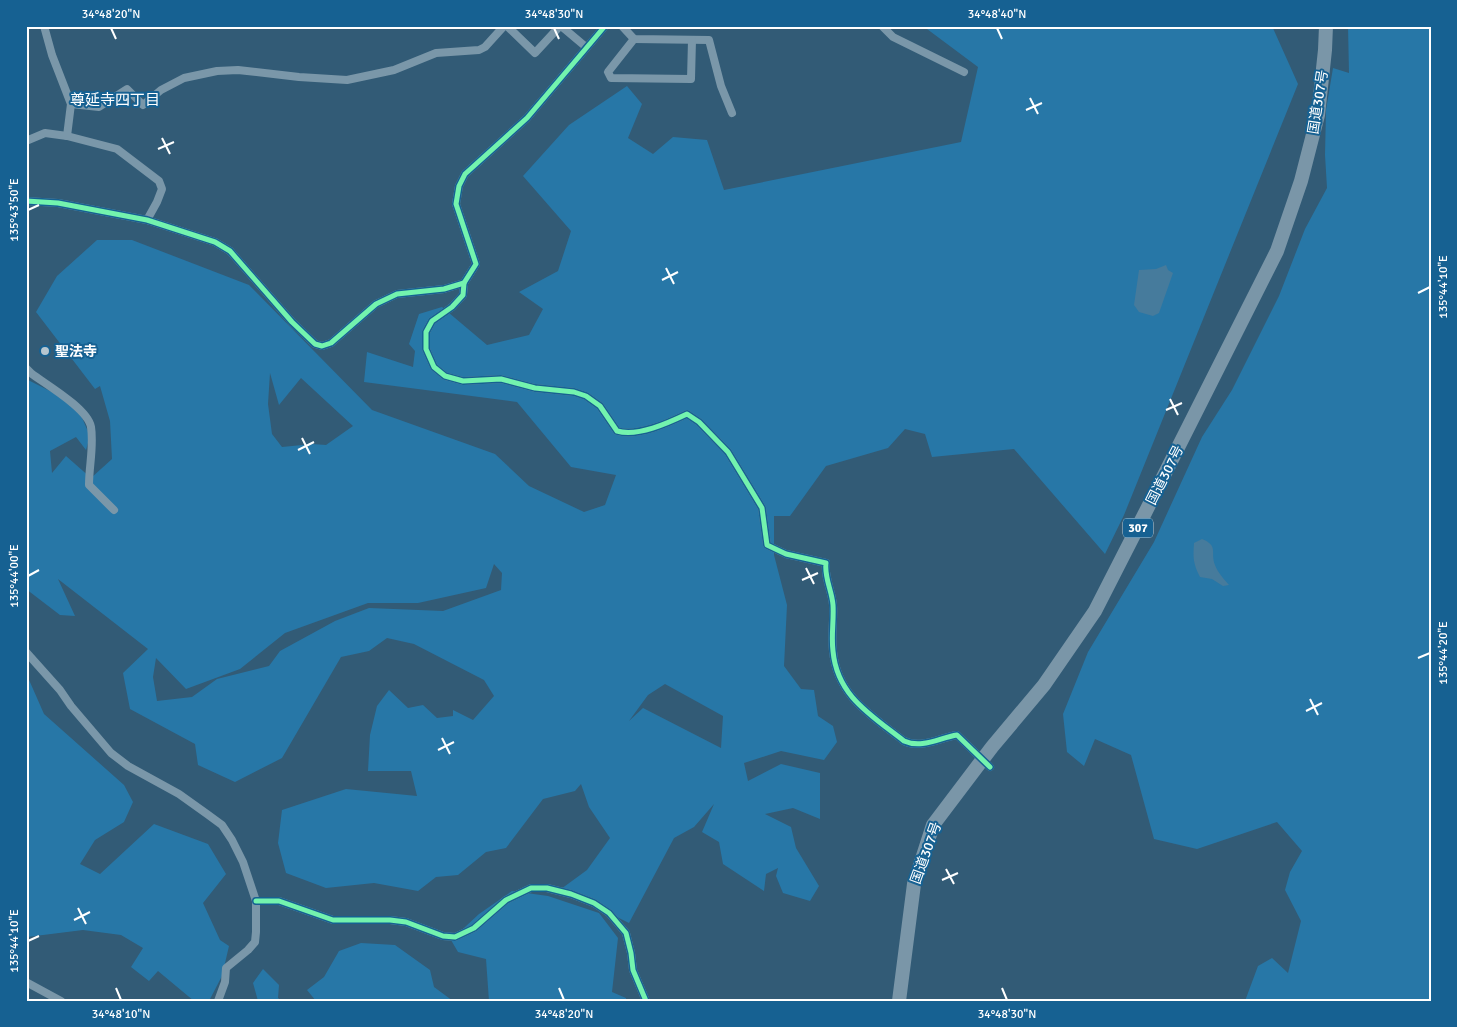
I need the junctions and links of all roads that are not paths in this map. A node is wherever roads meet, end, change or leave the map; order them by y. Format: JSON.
{"nodes":[{"id":1,"x":44,"y":26,"type":"edge"},
{"id":2,"x":506,"y":26,"type":"edge"},
{"id":3,"x":560,"y":26,"type":"edge"},
{"id":4,"x":604,"y":26,"type":"edge"},
{"id":5,"x":622,"y":26,"type":"edge"},
{"id":6,"x":882,"y":26,"type":"edge"},
{"id":7,"x":1326,"y":26,"type":"edge"},
{"id":8,"x":634,"y":39,"type":"junction"},
{"id":9,"x":692,"y":40,"type":"junction"},
{"id":10,"x":586,"y":47,"type":"junction"},
{"id":11,"x":964,"y":72,"type":"dead end"},
{"id":12,"x":72,"y":104,"type":"junction"},
{"id":13,"x":732,"y":113,"type":"dead end"},
{"id":14,"x":67,"y":136,"type":"junction"},
{"id":15,"x":26,"y":141,"type":"edge"},
{"id":16,"x":26,"y":201,"type":"edge"},
{"id":17,"x":147,"y":220,"type":"junction"},
{"id":18,"x":464,"y":283,"type":"junction"},
{"id":19,"x":26,"y":368,"type":"edge"},
{"id":20,"x":114,"y":510,"type":"dead end"},
{"id":21,"x":26,"y":652,"type":"edge"},
{"id":22,"x":986,"y":763,"type":"junction"},
{"id":23,"x":256,"y":901,"type":"junction"},
{"id":24,"x":26,"y":982,"type":"edge"},
{"id":25,"x":61,"y":1001,"type":"edge"},
{"id":26,"x":218,"y":1001,"type":"edge"},
{"id":27,"x":646,"y":1001,"type":"edge"},
{"id":28,"x":898,"y":1001,"type":"edge"}],
"edges":[{"from":1,"to":12,"type":"street"},
{"from":2,"to":3,"type":"street"},
{"from":2,"to":12,"type":"street"},
{"from":3,"to":10,"type":"street"},
{"from":4,"to":10,"type":"street"},
{"from":5,"to":8,"type":"street"},
{"from":6,"to":11,"type":"street"},
{"from":7,"to":22,"type":"highway","name":"国道307号","number":"307"},
{"from":8,"to":9,"type":"street"},
{"from":8,"to":9,"type":"street"},
{"from":9,"to":13,"type":"street"},
{"from":10,"to":18,"type":"street"},
{"from":12,"to":14,"type":"street"},
{"from":14,"to":15,"type":"street"},
{"from":14,"to":17,"type":"street"},
{"from":16,"to":17,"type":"street"},
{"from":17,"to":18,"type":"street"},
{"from":18,"to":22,"type":"street"},
{"from":19,"to":20,"type":"street"},
{"from":21,"to":23,"type":"street"},
{"from":22,"to":28,"type":"highway","name":"国道307号","number":"307"},
{"from":23,"to":26,"type":"street"},
{"from":23,"to":27,"type":"street"},
{"from":24,"to":25,"type":"street"}]}
